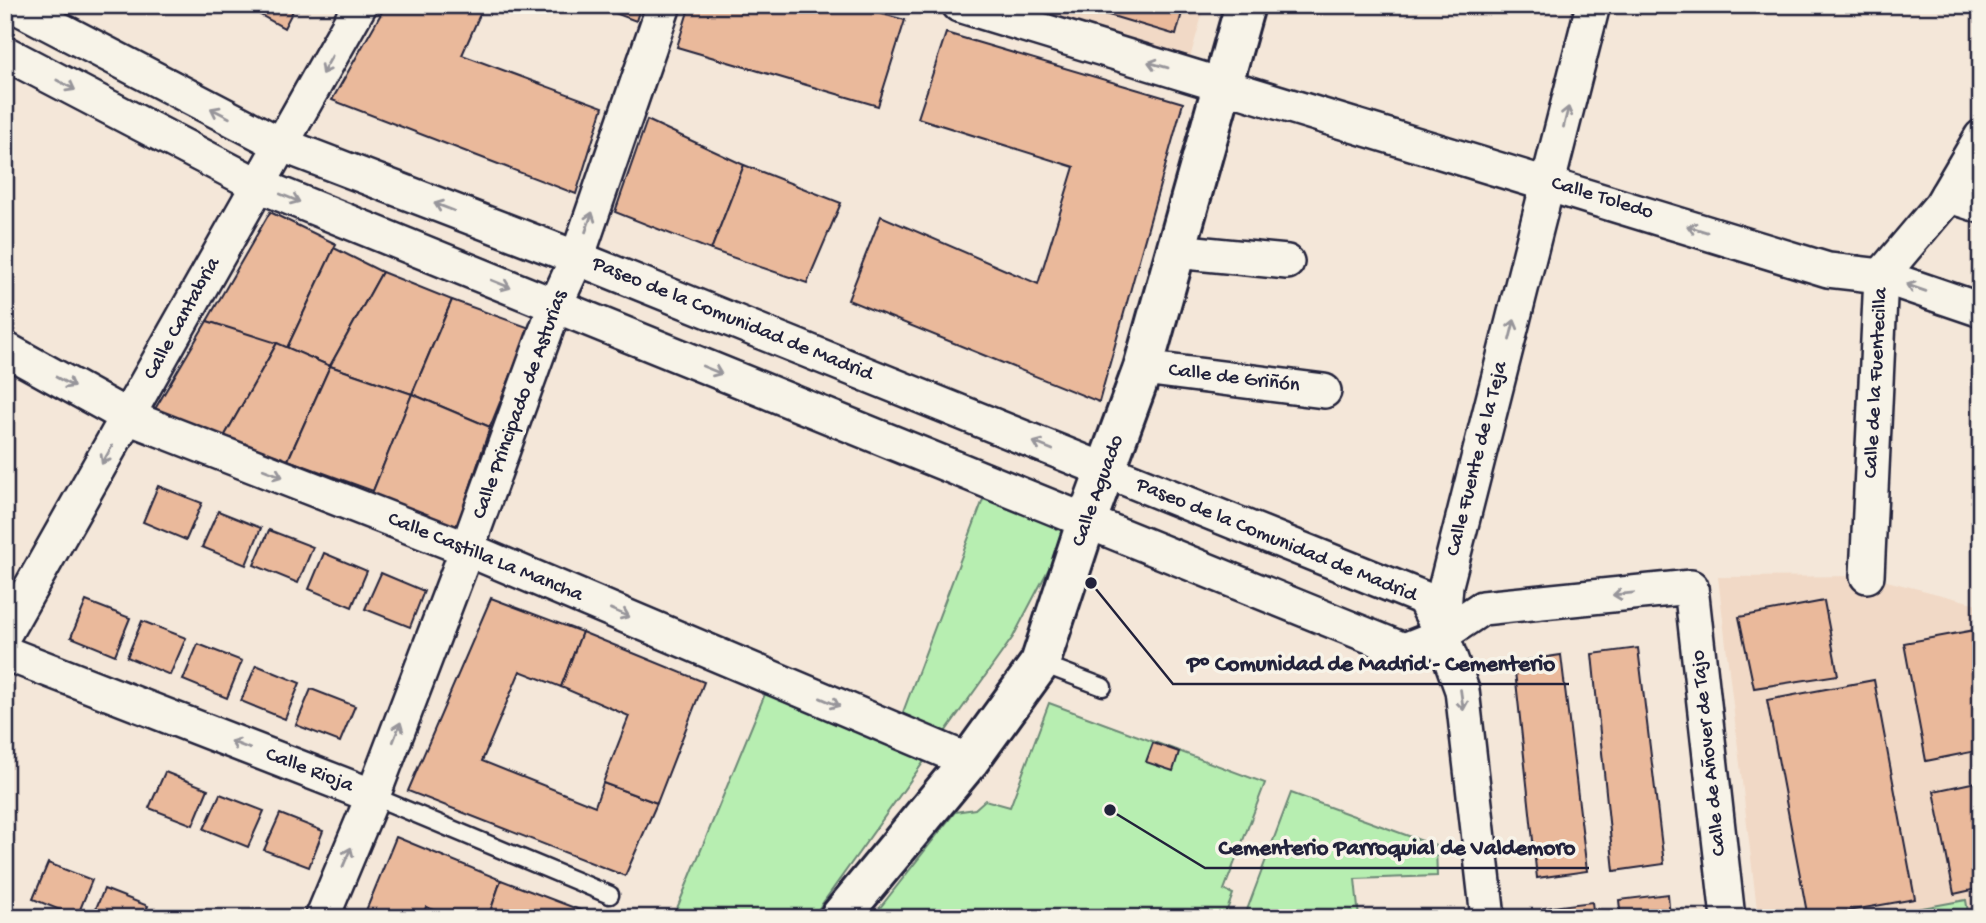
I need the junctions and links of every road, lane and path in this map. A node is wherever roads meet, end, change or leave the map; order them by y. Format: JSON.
{"nodes":[{"id":1,"x":13,"y":5,"type":"edge"},
{"id":2,"x":360,"y":5,"type":"edge"},
{"id":3,"x":664,"y":5,"type":"edge"},
{"id":4,"x":959,"y":5,"type":"edge"},
{"id":5,"x":1245,"y":5,"type":"edge"},
{"id":6,"x":1593,"y":5,"type":"edge"},
{"id":7,"x":5,"y":53,"type":"edge"},
{"id":8,"x":1223,"y":84,"type":"junction"},
{"id":9,"x":1981,"y":137,"type":"edge"},
{"id":10,"x":281,"y":144,"type":"junction"},
{"id":11,"x":1550,"y":183,"type":"junction"},
{"id":12,"x":258,"y":185,"type":"junction"},
{"id":13,"x":1947,"y":195,"type":"junction"},
{"id":14,"x":1981,"y":206,"type":"edge"},
{"id":15,"x":1176,"y":251,"type":"junction"},
{"id":16,"x":577,"y":258,"type":"junction"},
{"id":17,"x":1287,"y":262,"type":"dead end"},
{"id":18,"x":1881,"y":276,"type":"junction"},
{"id":19,"x":555,"y":306,"type":"junction"},
{"id":20,"x":1981,"y":310,"type":"edge"},
{"id":21,"x":5,"y":349,"type":"edge"},
{"id":22,"x":1143,"y":368,"type":"junction"},
{"id":23,"x":1324,"y":391,"type":"dead end"},
{"id":24,"x":128,"y":417,"type":"junction"},
{"id":25,"x":1107,"y":471,"type":"junction"},
{"id":26,"x":1086,"y":523,"type":"junction"},
{"id":27,"x":467,"y":549,"type":"junction"},
{"id":28,"x":1867,"y":576,"type":"dead end"},
{"id":29,"x":5,"y":633,"type":"edge"},
{"id":30,"x":1442,"y":635,"type":"junction"},
{"id":31,"x":5,"y":653,"type":"edge"},
{"id":32,"x":1040,"y":663,"type":"junction"},
{"id":33,"x":1103,"y":687,"type":"dead end"},
{"id":34,"x":969,"y":761,"type":"junction"},
{"id":35,"x":373,"y":796,"type":"junction"},
{"id":36,"x":610,"y":895,"type":"dead end"},
{"id":37,"x":322,"y":918,"type":"edge"},
{"id":38,"x":839,"y":918,"type":"edge"},
{"id":39,"x":1488,"y":918,"type":"edge"},
{"id":40,"x":1728,"y":918,"type":"edge"}],
"edges":[{"from":10,"to":1,"type":"street","name":"Paseo de la Comunidad de Madrid","one_way":true},
{"from":2,"to":10,"type":"street","name":"Calle Cantabria","one_way":true},
{"from":16,"to":3,"type":"street","name":"Calle Principado de Asturias","one_way":true},
{"from":8,"to":4,"type":"street","name":"Calle Toledo","one_way":true},
{"from":5,"to":8,"type":"street","name":"Calle Aguado"},
{"from":11,"to":6,"type":"street","name":"Calle Fuente de la Teja","one_way":true},
{"from":7,"to":12,"type":"street","one_way":true},
{"from":8,"to":11,"type":"street","name":"Calle Toledo"},
{"from":8,"to":15,"type":"street","name":"Calle Aguado"},
{"from":9,"to":13,"type":"street","name":"Calle de la Fuentecilla"},
{"from":10,"to":12,"type":"street","name":"Calle Cantabria"},
{"from":16,"to":10,"type":"street","name":"Paseo de la Comunidad de Madrid","one_way":true},
{"from":18,"to":11,"type":"street","name":"Calle Toledo","one_way":true},
{"from":30,"to":11,"type":"street","name":"Calle Fuente de la Teja","one_way":true},
{"from":12,"to":19,"type":"street","one_way":true},
{"from":12,"to":24,"type":"street","name":"Calle Cantabria"},
{"from":13,"to":14,"type":"street"},
{"from":13,"to":18,"type":"street","name":"Calle de la Fuentecilla"},
{"from":15,"to":17,"type":"street"},
{"from":15,"to":22,"type":"street","name":"Calle Aguado"},
{"from":16,"to":19,"type":"street","name":"Calle Principado de Asturias"},
{"from":25,"to":16,"type":"street","name":"Paseo de la Comunidad de Madrid","one_way":true},
{"from":20,"to":18,"type":"street","name":"Calle Toledo","one_way":true},
{"from":18,"to":28,"type":"street","name":"Calle de la Fuentecilla"},
{"from":19,"to":26,"type":"street","one_way":true},
{"from":19,"to":27,"type":"street","name":"Calle Principado de Asturias"},
{"from":21,"to":24,"type":"street","name":"Calle Castilla La Mancha","one_way":true},
{"from":22,"to":23,"type":"street","name":"Calle de Griñón"},
{"from":22,"to":25,"type":"street","name":"Calle Aguado"},
{"from":24,"to":27,"type":"street","name":"Calle Castilla La Mancha","one_way":true},
{"from":24,"to":29,"type":"street","name":"Calle Cantabria","one_way":true},
{"from":25,"to":26,"type":"street","name":"Calle Aguado"},
{"from":25,"to":30,"type":"street","name":"Paseo de la Comunidad de Madrid"},
{"from":26,"to":30,"type":"street"},
{"from":26,"to":32,"type":"street","name":"Calle Aguado"},
{"from":27,"to":34,"type":"street","name":"Calle Castilla La Mancha","one_way":true},
{"from":35,"to":27,"type":"street","name":"Calle Principado de Asturias","one_way":true},
{"from":30,"to":39,"type":"street","name":"Calle Fuente de la Teja","one_way":true},
{"from":40,"to":30,"type":"street","name":"Calle de Añover de Tajo","one_way":true},
{"from":35,"to":31,"type":"street","name":"Calle Rioja","one_way":true},
{"from":32,"to":33,"type":"lane"},
{"from":32,"to":34,"type":"street","name":"Calle Aguado"},
{"from":34,"to":38,"type":"street","name":"Calle Aguado"},
{"from":35,"to":36,"type":"lane","name":"Calle Rioja"},
{"from":37,"to":35,"type":"street","name":"Calle Principado de Asturias","one_way":true}]}
